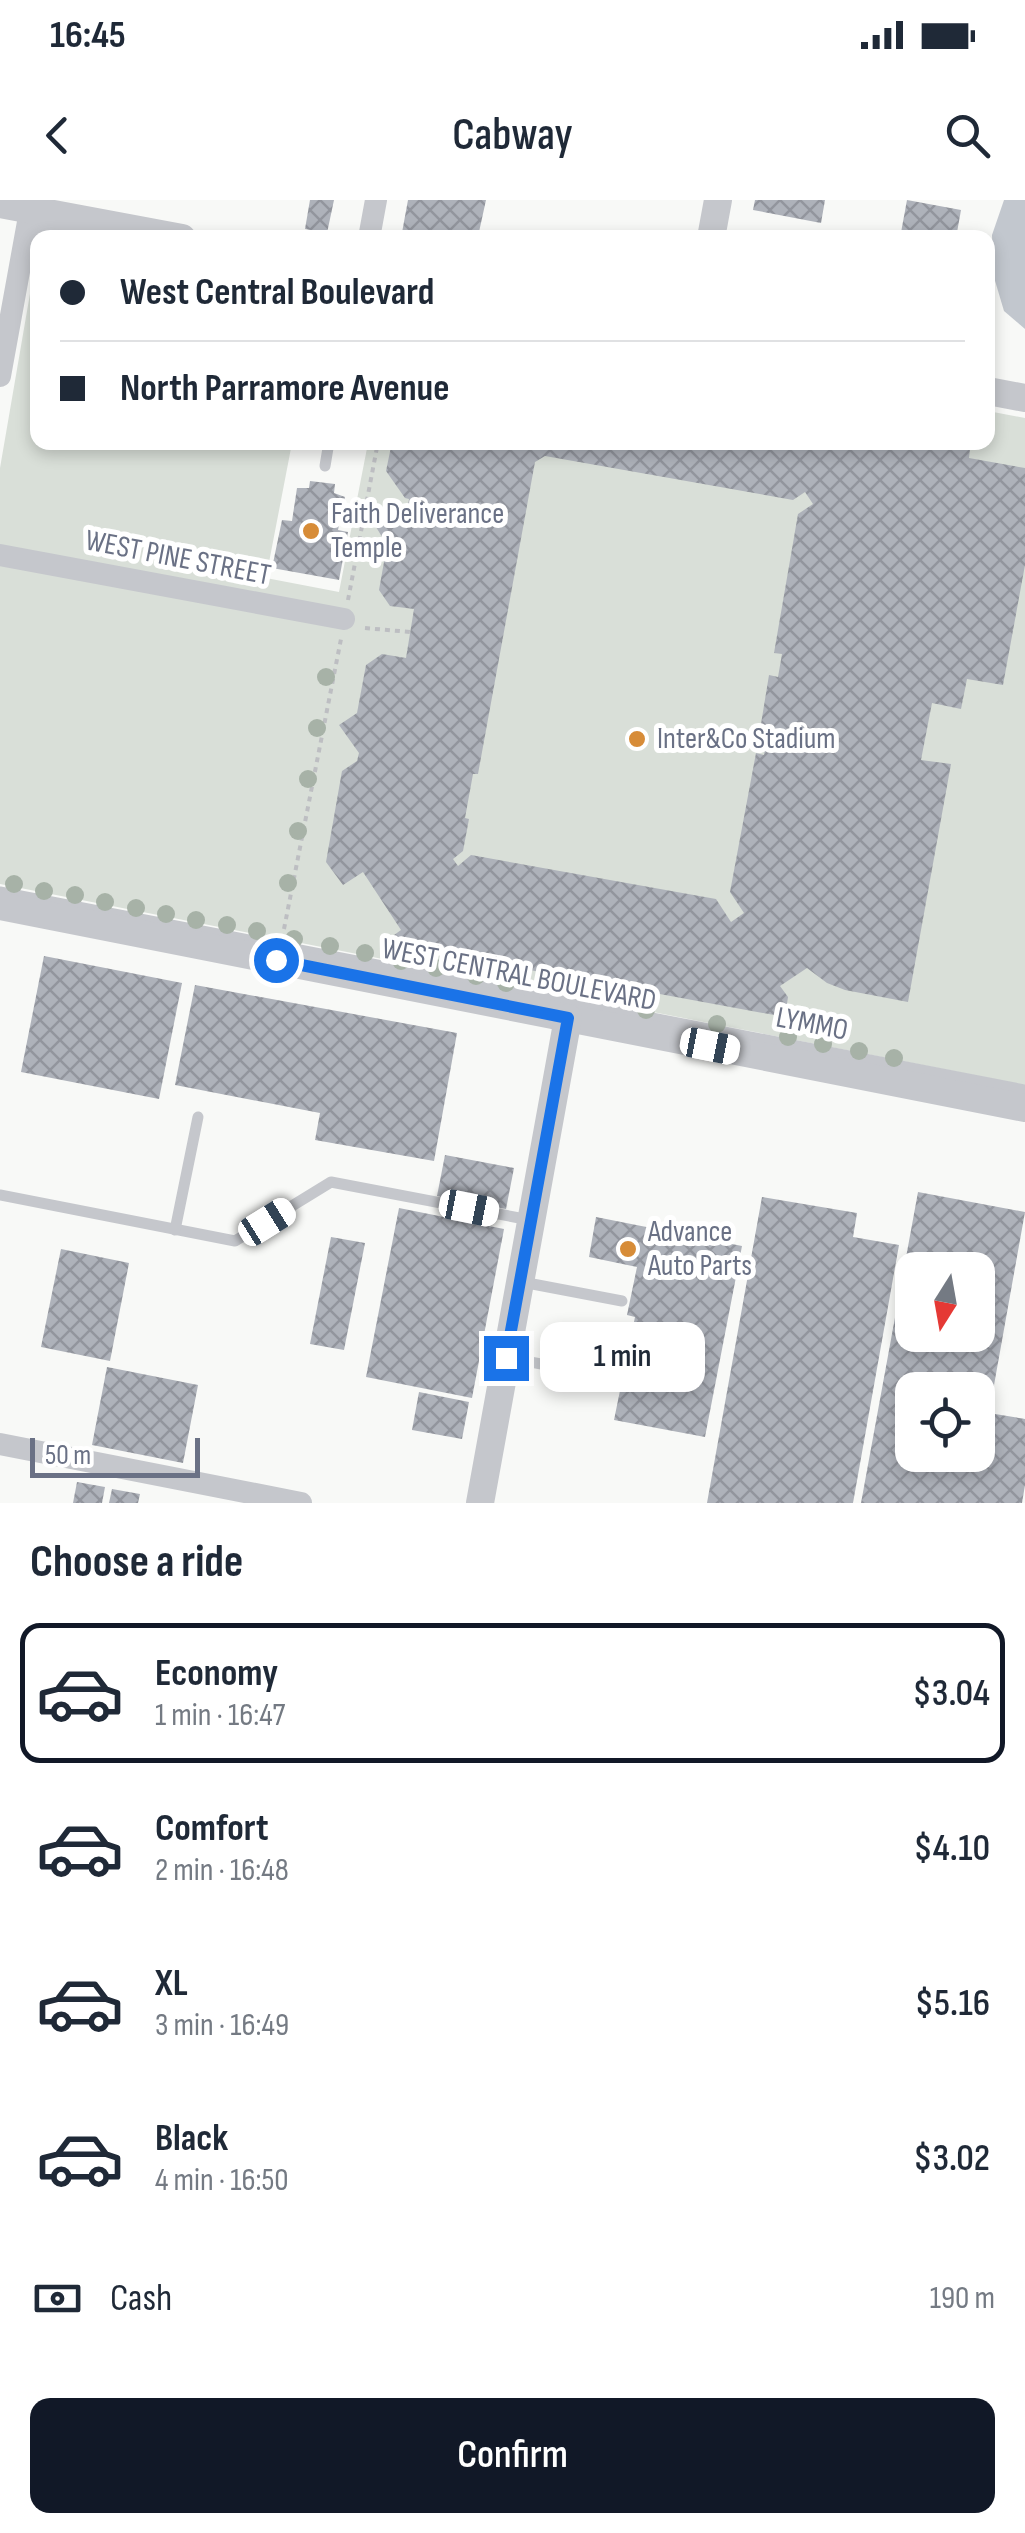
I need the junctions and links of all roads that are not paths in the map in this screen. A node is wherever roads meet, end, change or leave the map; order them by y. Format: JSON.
{"nodes":[{"id":1,"x":376,"y":200,"type":"edge"},
{"id":2,"x":718,"y":200,"type":"edge"},
{"id":3,"x":22,"y":208,"type":"edge"},
{"id":4,"x":66,"y":230,"type":"edge"},
{"id":5,"x":139,"y":230,"type":"edge"},
{"id":6,"x":370,"y":230,"type":"edge"},
{"id":7,"x":712,"y":230,"type":"edge"},
{"id":8,"x":0,"y":376,"type":"edge"},
{"id":9,"x":995,"y":392,"type":"edge"},
{"id":10,"x":1025,"y":398,"type":"edge"},
{"id":11,"x":995,"y":406,"type":"edge"},
{"id":12,"x":1025,"y":412,"type":"edge"},
{"id":13,"x":328,"y":450,"type":"edge"},
{"id":14,"x":325,"y":466,"type":"dead end"},
{"id":15,"x":0,"y":555,"type":"edge"},
{"id":16,"x":344,"y":623,"type":"road end"},
{"id":17,"x":0,"y":892,"type":"edge"},
{"id":18,"x":0,"y":906,"type":"edge"},
{"id":19,"x":568,"y":1018,"type":"junction"},
{"id":20,"x":1025,"y":1090,"type":"edge"},
{"id":21,"x":1025,"y":1108,"type":"edge"},
{"id":22,"x":198,"y":1117,"type":"dead end"},
{"id":23,"x":0,"y":1195,"type":"edge"},
{"id":24,"x":531,"y":1220,"type":"junction"},
{"id":25,"x":175,"y":1230,"type":"junction"},
{"id":26,"x":520,"y":1282,"type":"junction"},
{"id":27,"x":622,"y":1300,"type":"dead end"},
{"id":28,"x":506,"y":1358,"type":"junction"},
{"id":29,"x":612,"y":1378,"type":"dead end"},
{"id":30,"x":0,"y":1444,"type":"edge"},
{"id":31,"x":301,"y":1503,"type":"edge"},
{"id":32,"x":480,"y":1503,"type":"edge"}],
"edges":[{"from":1,"to":6,"type":"street"},
{"from":2,"to":7,"type":"street"},
{"from":3,"to":4,"type":"lane"},
{"from":3,"to":5,"type":"street"},
{"from":3,"to":8,"type":"street"},
{"from":9,"to":10,"type":"street"},
{"from":11,"to":12,"type":"lane"},
{"from":13,"to":14,"type":"lane"},
{"from":15,"to":16,"type":"street","name":"WEST PINE STREET"},
{"from":17,"to":20,"type":"lane","name":"LYMMO"},
{"from":18,"to":19,"type":"street","name":"WEST CENTRAL BOULEVARD"},
{"from":19,"to":21,"type":"street","name":"WEST CENTRAL BOULEVARD"},
{"from":19,"to":24,"type":"street"},
{"from":22,"to":25,"type":"lane"},
{"from":23,"to":25,"type":"lane"},
{"from":24,"to":25,"type":"lane"},
{"from":24,"to":26,"type":"street"},
{"from":26,"to":27,"type":"lane"},
{"from":26,"to":28,"type":"street"},
{"from":28,"to":29,"type":"lane"},
{"from":28,"to":32,"type":"street"},
{"from":30,"to":31,"type":"street"}]}
